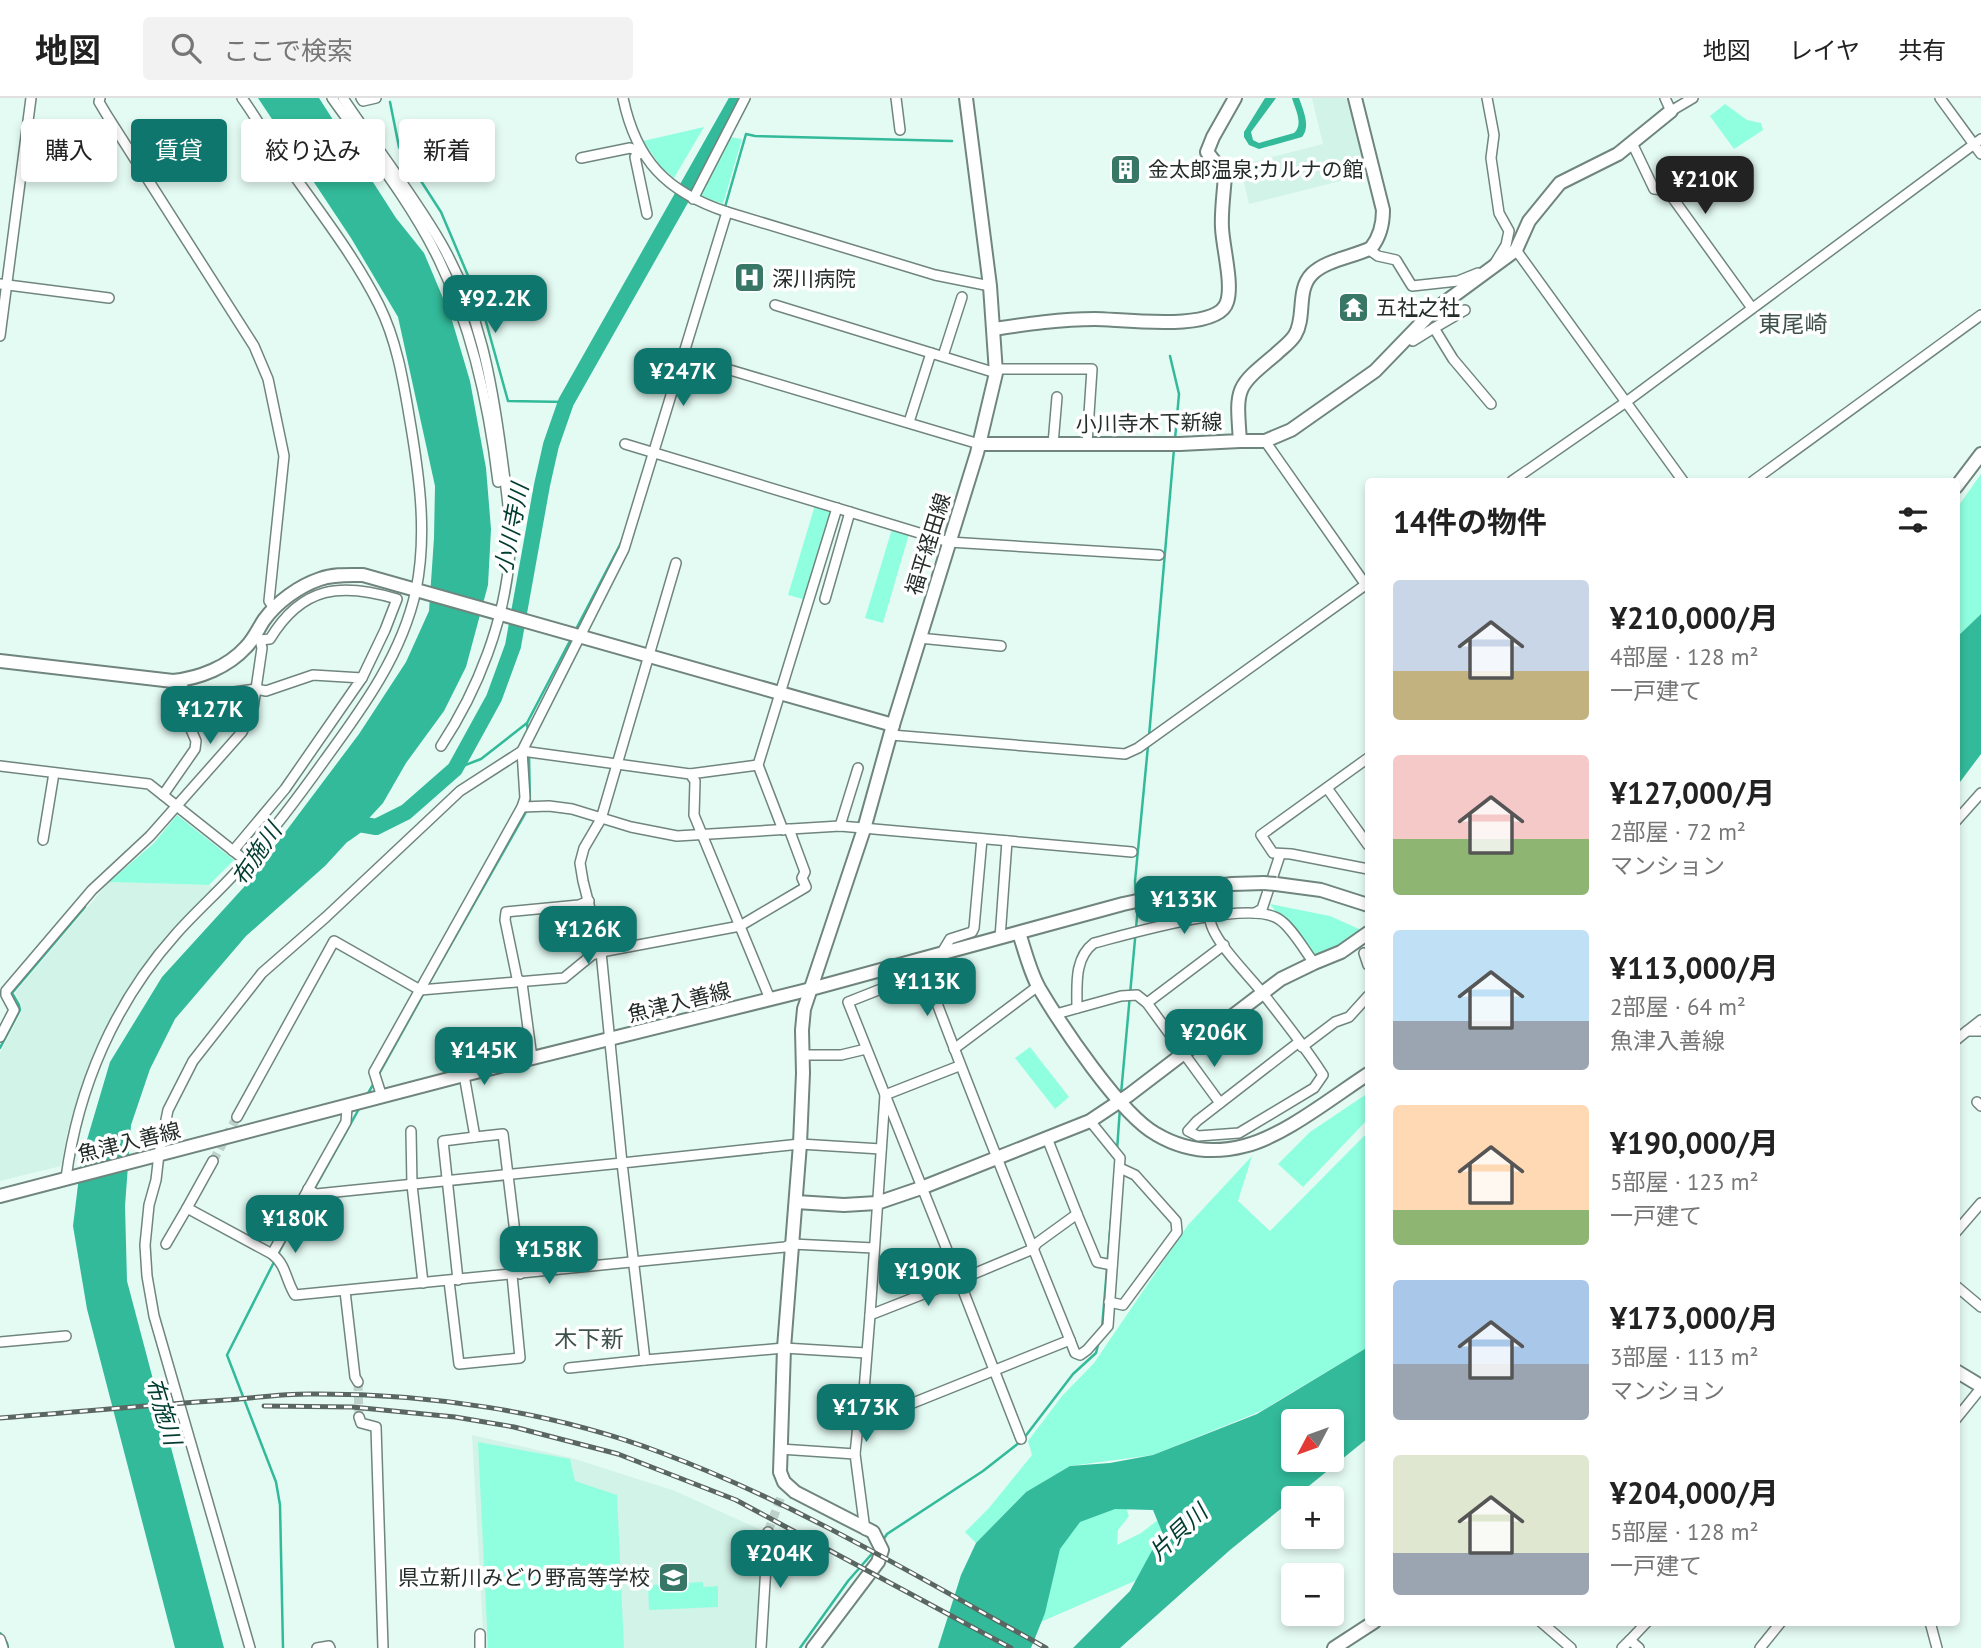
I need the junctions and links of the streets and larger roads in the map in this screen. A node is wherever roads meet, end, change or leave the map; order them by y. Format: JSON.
{"nodes":[{"id":1,"x":31,"y":98,"type":"edge"},
{"id":2,"x":100,"y":98,"type":"edge"},
{"id":3,"x":242,"y":98,"type":"edge"},
{"id":4,"x":332,"y":98,"type":"edge"},
{"id":5,"x":343,"y":98,"type":"edge"},
{"id":6,"x":361,"y":98,"type":"edge"},
{"id":7,"x":376,"y":98,"type":"edge"},
{"id":8,"x":623,"y":98,"type":"edge"},
{"id":9,"x":745,"y":98,"type":"edge"},
{"id":10,"x":896,"y":98,"type":"edge"},
{"id":11,"x":966,"y":98,"type":"edge"},
{"id":12,"x":1235,"y":98,"type":"edge"},
{"id":13,"x":1355,"y":98,"type":"edge"},
{"id":14,"x":1487,"y":98,"type":"edge"},
{"id":15,"x":1665,"y":98,"type":"edge"},
{"id":16,"x":1693,"y":98,"type":"edge"},
{"id":17,"x":1940,"y":98,"type":"edge"},
{"id":18,"x":1671,"y":111,"type":"junction"},
{"id":19,"x":901,"y":130,"type":"dead end"},
{"id":20,"x":1632,"y":142,"type":"junction"},
{"id":21,"x":1978,"y":142,"type":"edge"},
{"id":22,"x":641,"y":152,"type":"junction"},
{"id":23,"x":1981,"y":154,"type":"edge"},
{"id":24,"x":581,"y":158,"type":"dead end"},
{"id":25,"x":693,"y":199,"type":"junction"},
{"id":26,"x":727,"y":212,"type":"junction"},
{"id":27,"x":647,"y":214,"type":"dead end"},
{"id":28,"x":1368,"y":249,"type":"junction"},
{"id":29,"x":1517,"y":250,"type":"junction"},
{"id":30,"x":1489,"y":271,"type":"junction"},
{"id":31,"x":3,"y":285,"type":"edge"},
{"id":32,"x":990,"y":286,"type":"junction"},
{"id":33,"x":962,"y":297,"type":"dead end"},
{"id":34,"x":109,"y":298,"type":"dead end"},
{"id":35,"x":775,"y":305,"type":"dead end"},
{"id":36,"x":1752,"y":308,"type":"junction"},
{"id":37,"x":1465,"y":310,"type":"dead end"},
{"id":38,"x":1981,"y":316,"type":"edge"},
{"id":39,"x":994,"y":328,"type":"junction"},
{"id":40,"x":1434,"y":328,"type":"junction"},
{"id":41,"x":0,"y":336,"type":"edge"},
{"id":42,"x":1408,"y":338,"type":"junction"},
{"id":43,"x":931,"y":353,"type":"junction"},
{"id":44,"x":683,"y":356,"type":"junction"},
{"id":45,"x":943,"y":356,"type":"junction"},
{"id":46,"x":996,"y":371,"type":"junction"},
{"id":47,"x":1057,"y":397,"type":"dead end"},
{"id":48,"x":1626,"y":402,"type":"junction"},
{"id":49,"x":1491,"y":404,"type":"dead end"},
{"id":50,"x":909,"y":422,"type":"junction"},
{"id":51,"x":1240,"y":441,"type":"junction"},
{"id":52,"x":1265,"y":441,"type":"junction"},
{"id":53,"x":625,"y":444,"type":"dead end"},
{"id":54,"x":979,"y":444,"type":"junction"},
{"id":55,"x":1053,"y":444,"type":"junction"},
{"id":56,"x":1087,"y":444,"type":"junction"},
{"id":57,"x":654,"y":451,"type":"junction"},
{"id":58,"x":1981,"y":454,"type":"edge"},
{"id":59,"x":1517,"y":478,"type":"edge"},
{"id":60,"x":1681,"y":478,"type":"edge"},
{"id":61,"x":1757,"y":478,"type":"edge"},
{"id":62,"x":498,"y":482,"type":"dead end"},
{"id":63,"x":1960,"y":483,"type":"edge"},
{"id":64,"x":837,"y":508,"type":"junction"},
{"id":65,"x":850,"y":512,"type":"junction"},
{"id":66,"x":949,"y":542,"type":"junction"},
{"id":67,"x":1159,"y":555,"type":"dead end"},
{"id":68,"x":677,"y":563,"type":"dead end"},
{"id":69,"x":1365,"y":581,"type":"edge"},
{"id":70,"x":1365,"y":587,"type":"edge"},
{"id":71,"x":419,"y":591,"type":"junction"},
{"id":72,"x":825,"y":598,"type":"dead end"},
{"id":73,"x":274,"y":608,"type":"junction"},
{"id":74,"x":496,"y":613,"type":"junction"},
{"id":75,"x":258,"y":637,"type":"junction"},
{"id":76,"x":579,"y":637,"type":"junction"},
{"id":77,"x":919,"y":638,"type":"junction"},
{"id":78,"x":1001,"y":646,"type":"dead end"},
{"id":79,"x":650,"y":658,"type":"junction"},
{"id":80,"x":0,"y":661,"type":"edge"},
{"id":81,"x":362,"y":678,"type":"junction"},
{"id":82,"x":183,"y":686,"type":"junction"},
{"id":83,"x":256,"y":690,"type":"junction"},
{"id":84,"x":781,"y":694,"type":"junction"},
{"id":85,"x":892,"y":730,"type":"junction"},
{"id":86,"x":440,"y":746,"type":"dead end"},
{"id":87,"x":523,"y":751,"type":"junction"},
{"id":88,"x":1365,"y":762,"type":"edge"},
{"id":89,"x":617,"y":763,"type":"junction"},
{"id":90,"x":758,"y":765,"type":"junction"},
{"id":91,"x":0,"y":766,"type":"edge"},
{"id":92,"x":858,"y":768,"type":"dead end"},
{"id":93,"x":54,"y":773,"type":"junction"},
{"id":94,"x":690,"y":774,"type":"junction"},
{"id":95,"x":1327,"y":788,"type":"junction"},
{"id":96,"x":1981,"y":793,"type":"edge"},
{"id":97,"x":163,"y":795,"type":"junction"},
{"id":98,"x":176,"y":806,"type":"junction"},
{"id":99,"x":522,"y":807,"type":"junction"},
{"id":100,"x":1960,"y":817,"type":"edge"},
{"id":101,"x":601,"y":819,"type":"junction"},
{"id":102,"x":840,"y":826,"type":"junction"},
{"id":103,"x":864,"y":829,"type":"junction"},
{"id":104,"x":786,"y":830,"type":"junction"},
{"id":105,"x":702,"y":834,"type":"junction"},
{"id":106,"x":982,"y":838,"type":"junction"},
{"id":107,"x":43,"y":840,"type":"dead end"},
{"id":108,"x":1007,"y":841,"type":"junction"},
{"id":109,"x":1365,"y":841,"type":"edge"},
{"id":110,"x":233,"y":851,"type":"junction"},
{"id":111,"x":1132,"y":852,"type":"dead end"},
{"id":112,"x":1280,"y":855,"type":"junction"},
{"id":113,"x":246,"y":861,"type":"junction"},
{"id":114,"x":1365,"y":868,"type":"edge"},
{"id":115,"x":589,"y":901,"type":"junction"},
{"id":116,"x":1365,"y":904,"type":"edge"},
{"id":117,"x":1254,"y":914,"type":"junction"},
{"id":118,"x":1210,"y":917,"type":"junction"},
{"id":119,"x":740,"y":926,"type":"junction"},
{"id":120,"x":1019,"y":933,"type":"junction"},
{"id":121,"x":1365,"y":935,"type":"edge"},
{"id":122,"x":1000,"y":938,"type":"junction"},
{"id":123,"x":1224,"y":945,"type":"junction"},
{"id":124,"x":601,"y":952,"type":"junction"},
{"id":125,"x":1364,"y":953,"type":"dead end"},
{"id":126,"x":941,"y":955,"type":"junction"},
{"id":127,"x":1365,"y":956,"type":"edge"},
{"id":128,"x":1314,"y":962,"type":"junction"},
{"id":129,"x":522,"y":983,"type":"junction"},
{"id":130,"x":1038,"y":986,"type":"junction"},
{"id":131,"x":811,"y":989,"type":"junction"},
{"id":132,"x":420,"y":990,"type":"junction"},
{"id":133,"x":1264,"y":994,"type":"junction"},
{"id":134,"x":769,"y":999,"type":"junction"},
{"id":135,"x":1365,"y":999,"type":"edge"},
{"id":136,"x":1147,"y":1003,"type":"junction"},
{"id":137,"x":1077,"y":1008,"type":"junction"},
{"id":138,"x":1056,"y":1014,"type":"junction"},
{"id":139,"x":1981,"y":1020,"type":"edge"},
{"id":140,"x":1967,"y":1031,"type":"junction"},
{"id":141,"x":1981,"y":1031,"type":"edge"},
{"id":142,"x":0,"y":1037,"type":"edge"},
{"id":143,"x":1960,"y":1037,"type":"edge"},
{"id":144,"x":611,"y":1038,"type":"junction"},
{"id":145,"x":1301,"y":1044,"type":"junction"},
{"id":146,"x":866,"y":1049,"type":"junction"},
{"id":147,"x":954,"y":1049,"type":"junction"},
{"id":148,"x":1183,"y":1054,"type":"junction"},
{"id":149,"x":803,"y":1055,"type":"junction"},
{"id":150,"x":532,"y":1058,"type":"junction"},
{"id":151,"x":959,"y":1066,"type":"junction"},
{"id":152,"x":464,"y":1075,"type":"junction"},
{"id":153,"x":1365,"y":1076,"type":"edge"},
{"id":154,"x":885,"y":1095,"type":"junction"},
{"id":155,"x":382,"y":1097,"type":"junction"},
{"id":156,"x":1120,"y":1101,"type":"junction"},
{"id":157,"x":1220,"y":1103,"type":"junction"},
{"id":158,"x":346,"y":1107,"type":"junction"},
{"id":159,"x":237,"y":1117,"type":"tunnel mouth"},
{"id":160,"x":1090,"y":1121,"type":"junction"},
{"id":161,"x":411,"y":1131,"type":"dead end"},
{"id":162,"x":475,"y":1137,"type":"junction"},
{"id":163,"x":1047,"y":1138,"type":"junction"},
{"id":164,"x":800,"y":1144,"type":"junction"},
{"id":165,"x":881,"y":1149,"type":"junction"},
{"id":166,"x":155,"y":1155,"type":"junction"},
{"id":167,"x":995,"y":1158,"type":"junction"},
{"id":168,"x":213,"y":1161,"type":"tunnel mouth"},
{"id":169,"x":622,"y":1163,"type":"junction"},
{"id":170,"x":1120,"y":1168,"type":"junction"},
{"id":171,"x":508,"y":1174,"type":"junction"},
{"id":172,"x":68,"y":1177,"type":"junction"},
{"id":173,"x":447,"y":1182,"type":"junction"},
{"id":174,"x":412,"y":1185,"type":"junction"},
{"id":175,"x":921,"y":1188,"type":"junction"},
{"id":176,"x":308,"y":1189,"type":"junction"},
{"id":177,"x":0,"y":1196,"type":"edge"},
{"id":178,"x":796,"y":1202,"type":"junction"},
{"id":179,"x":877,"y":1203,"type":"junction"},
{"id":180,"x":1981,"y":1203,"type":"edge"},
{"id":181,"x":187,"y":1208,"type":"junction"},
{"id":182,"x":1077,"y":1214,"type":"junction"},
{"id":183,"x":1960,"y":1228,"type":"edge"},
{"id":184,"x":166,"y":1244,"type":"dead end"},
{"id":185,"x":792,"y":1244,"type":"junction"},
{"id":186,"x":874,"y":1248,"type":"junction"},
{"id":187,"x":1033,"y":1250,"type":"junction"},
{"id":188,"x":272,"y":1254,"type":"junction"},
{"id":189,"x":634,"y":1262,"type":"junction"},
{"id":190,"x":1112,"y":1265,"type":"junction"},
{"id":191,"x":516,"y":1274,"type":"junction"},
{"id":192,"x":454,"y":1280,"type":"junction"},
{"id":193,"x":958,"y":1280,"type":"junction"},
{"id":194,"x":423,"y":1283,"type":"junction"},
{"id":195,"x":1960,"y":1289,"type":"edge"},
{"id":196,"x":345,"y":1291,"type":"junction"},
{"id":197,"x":1110,"y":1302,"type":"junction"},
{"id":198,"x":1981,"y":1307,"type":"edge"},
{"id":199,"x":870,"y":1314,"type":"junction"},
{"id":200,"x":66,"y":1336,"type":"dead end"},
{"id":201,"x":1070,"y":1340,"type":"junction"},
{"id":202,"x":0,"y":1342,"type":"edge"},
{"id":203,"x":784,"y":1348,"type":"junction"},
{"id":204,"x":866,"y":1353,"type":"junction"},
{"id":205,"x":645,"y":1360,"type":"junction"},
{"id":206,"x":569,"y":1368,"type":"dead end"},
{"id":207,"x":994,"y":1371,"type":"junction"},
{"id":208,"x":1960,"y":1374,"type":"edge"},
{"id":209,"x":358,"y":1382,"type":"tunnel mouth"},
{"id":210,"x":1981,"y":1387,"type":"edge"},
{"id":211,"x":1960,"y":1414,"type":"edge"},
{"id":212,"x":359,"y":1417,"type":"tunnel mouth"},
{"id":213,"x":858,"y":1425,"type":"junction"},
{"id":214,"x":1021,"y":1439,"type":"dead end"},
{"id":215,"x":780,"y":1449,"type":"junction"},
{"id":216,"x":855,"y":1454,"type":"junction"},
{"id":217,"x":865,"y":1530,"type":"junction"},
{"id":218,"x":768,"y":1531,"type":"tunnel mouth"},
{"id":219,"x":1368,"y":1626,"type":"edge"},
{"id":220,"x":1546,"y":1626,"type":"edge"},
{"id":221,"x":1643,"y":1626,"type":"edge"},
{"id":222,"x":1778,"y":1626,"type":"edge"},
{"id":223,"x":1931,"y":1626,"type":"edge"},
{"id":224,"x":480,"y":1634,"type":"dead end"},
{"id":225,"x":0,"y":1639,"type":"edge"},
{"id":226,"x":1630,"y":1640,"type":"junction"},
{"id":227,"x":1336,"y":1647,"type":"edge"},
{"id":228,"x":3,"y":1648,"type":"edge"},
{"id":229,"x":250,"y":1648,"type":"edge"},
{"id":230,"x":317,"y":1648,"type":"edge"},
{"id":231,"x":330,"y":1648,"type":"edge"},
{"id":232,"x":383,"y":1648,"type":"edge"},
{"id":233,"x":481,"y":1648,"type":"edge"},
{"id":234,"x":761,"y":1648,"type":"edge"},
{"id":235,"x":813,"y":1648,"type":"edge"},
{"id":236,"x":1571,"y":1648,"type":"edge"},
{"id":237,"x":1622,"y":1648,"type":"edge"},
{"id":238,"x":1639,"y":1648,"type":"edge"},
{"id":239,"x":1760,"y":1648,"type":"edge"},
{"id":240,"x":1937,"y":1648,"type":"edge"}],
"edges":[{"from":1,"to":31,"type":"street"},
{"from":2,"to":73,"type":"street"},
{"from":3,"to":71,"type":"street"},
{"from":4,"to":62,"type":"street"},
{"from":5,"to":74,"type":"street"},
{"from":6,"to":7,"type":"street"},
{"from":8,"to":22,"type":"street"},
{"from":9,"to":25,"type":"street"},
{"from":10,"to":19,"type":"street"},
{"from":11,"to":32,"type":"street","name":"福平経田線"},
{"from":12,"to":39,"type":"street"},
{"from":13,"to":28,"type":"street"},
{"from":14,"to":30,"type":"street"},
{"from":15,"to":18,"type":"street"},
{"from":16,"to":18,"type":"street"},
{"from":17,"to":21,"type":"street"},
{"from":18,"to":20,"type":"street"},
{"from":20,"to":29,"type":"street"},
{"from":20,"to":36,"type":"street"},
{"from":21,"to":23,"type":"street"},
{"from":21,"to":36,"type":"street"},
{"from":22,"to":24,"type":"street"},
{"from":22,"to":25,"type":"street"},
{"from":22,"to":27,"type":"street"},
{"from":25,"to":26,"type":"street"},
{"from":26,"to":32,"type":"street"},
{"from":26,"to":44,"type":"street"},
{"from":28,"to":30,"type":"street"},
{"from":28,"to":51,"type":"street","name":"小川寺木下新線"},
{"from":29,"to":30,"type":"street"},
{"from":29,"to":48,"type":"street"},
{"from":30,"to":42,"type":"street"},
{"from":31,"to":34,"type":"street"},
{"from":31,"to":41,"type":"street"},
{"from":32,"to":39,"type":"street","name":"福平経田線"},
{"from":33,"to":45,"type":"street"},
{"from":35,"to":43,"type":"street"},
{"from":36,"to":48,"type":"street"},
{"from":37,"to":40,"type":"street"},
{"from":38,"to":61,"type":"street"},
{"from":39,"to":46,"type":"street","name":"福平経田線"},
{"from":40,"to":42,"type":"street"},
{"from":40,"to":49,"type":"street"},
{"from":42,"to":52,"type":"street"},
{"from":43,"to":45,"type":"street"},
{"from":43,"to":50,"type":"street"},
{"from":44,"to":50,"type":"street"},
{"from":44,"to":57,"type":"street"},
{"from":45,"to":46,"type":"street"},
{"from":46,"to":54,"type":"street","name":"福平経田線"},
{"from":46,"to":56,"type":"street"},
{"from":47,"to":55,"type":"street"},
{"from":48,"to":59,"type":"street"},
{"from":48,"to":60,"type":"street"},
{"from":50,"to":54,"type":"street"},
{"from":51,"to":52,"type":"street"},
{"from":51,"to":56,"type":"street","name":"小川寺木下新線"},
{"from":52,"to":69,"type":"street"},
{"from":53,"to":57,"type":"street"},
{"from":54,"to":55,"type":"street","name":"小川寺木下新線"},
{"from":54,"to":66,"type":"street","name":"福平経田線"},
{"from":55,"to":56,"type":"street","name":"小川寺木下新線"},
{"from":57,"to":64,"type":"street"},
{"from":57,"to":76,"type":"street"},
{"from":58,"to":63,"type":"street"},
{"from":64,"to":65,"type":"street"},
{"from":64,"to":84,"type":"street"},
{"from":65,"to":66,"type":"street"},
{"from":65,"to":72,"type":"street"},
{"from":66,"to":67,"type":"street"},
{"from":66,"to":77,"type":"street","name":"福平経田線"},
{"from":68,"to":79,"type":"street"},
{"from":70,"to":85,"type":"street"},
{"from":71,"to":73,"type":"street"},
{"from":71,"to":74,"type":"street"},
{"from":71,"to":113,"type":"street"},
{"from":73,"to":75,"type":"street"},
{"from":74,"to":76,"type":"street"},
{"from":74,"to":86,"type":"street"},
{"from":75,"to":81,"type":"street"},
{"from":75,"to":82,"type":"street"},
{"from":75,"to":83,"type":"street"},
{"from":76,"to":79,"type":"street"},
{"from":76,"to":87,"type":"street"},
{"from":77,"to":78,"type":"street"},
{"from":77,"to":85,"type":"street","name":"福平経田線"},
{"from":79,"to":84,"type":"street"},
{"from":79,"to":89,"type":"street"},
{"from":80,"to":82,"type":"street"},
{"from":81,"to":83,"type":"street"},
{"from":81,"to":110,"type":"street"},
{"from":82,"to":83,"type":"street"},
{"from":82,"to":97,"type":"street"},
{"from":83,"to":98,"type":"street"},
{"from":84,"to":85,"type":"street"},
{"from":84,"to":90,"type":"street"},
{"from":85,"to":103,"type":"street","name":"福平経田線"},
{"from":87,"to":89,"type":"street"},
{"from":87,"to":99,"type":"street"},
{"from":87,"to":166,"type":"street"},
{"from":88,"to":95,"type":"street"},
{"from":89,"to":94,"type":"street"},
{"from":89,"to":101,"type":"street"},
{"from":90,"to":94,"type":"street"},
{"from":90,"to":104,"type":"street"},
{"from":91,"to":93,"type":"street"},
{"from":92,"to":102,"type":"street"},
{"from":93,"to":97,"type":"street"},
{"from":93,"to":107,"type":"street"},
{"from":94,"to":105,"type":"street"},
{"from":95,"to":109,"type":"street"},
{"from":95,"to":112,"type":"street"},
{"from":96,"to":100,"type":"street"},
{"from":97,"to":98,"type":"street"},
{"from":98,"to":110,"type":"street"},
{"from":98,"to":142,"type":"street"},
{"from":99,"to":101,"type":"street"},
{"from":99,"to":132,"type":"street"},
{"from":101,"to":105,"type":"street"},
{"from":101,"to":115,"type":"street"},
{"from":102,"to":103,"type":"street"},
{"from":102,"to":104,"type":"street"},
{"from":103,"to":106,"type":"street"},
{"from":103,"to":131,"type":"street","name":"福平経田線"},
{"from":104,"to":105,"type":"street"},
{"from":104,"to":119,"type":"street"},
{"from":105,"to":119,"type":"street"},
{"from":106,"to":108,"type":"street"},
{"from":106,"to":126,"type":"street"},
{"from":108,"to":111,"type":"street"},
{"from":108,"to":122,"type":"street"},
{"from":110,"to":113,"type":"street"},
{"from":112,"to":114,"type":"street"},
{"from":112,"to":117,"type":"street"},
{"from":113,"to":172,"type":"street"},
{"from":115,"to":124,"type":"street"},
{"from":115,"to":129,"type":"street"},
{"from":116,"to":120,"type":"street","name":"魚津入善線"},
{"from":117,"to":118,"type":"street"},
{"from":117,"to":128,"type":"street"},
{"from":118,"to":123,"type":"street"},
{"from":118,"to":137,"type":"street"},
{"from":119,"to":124,"type":"street"},
{"from":119,"to":134,"type":"street"},
{"from":120,"to":122,"type":"street","name":"魚津入善線"},
{"from":120,"to":130,"type":"street"},
{"from":121,"to":128,"type":"street"},
{"from":122,"to":126,"type":"street","name":"魚津入善線"},
{"from":123,"to":133,"type":"street"},
{"from":123,"to":136,"type":"street"},
{"from":124,"to":129,"type":"street"},
{"from":124,"to":144,"type":"street"},
{"from":125,"to":127,"type":"street"},
{"from":126,"to":131,"type":"street","name":"魚津入善線"},
{"from":128,"to":133,"type":"street"},
{"from":129,"to":132,"type":"street"},
{"from":129,"to":150,"type":"street"},
{"from":130,"to":138,"type":"street"},
{"from":130,"to":147,"type":"street"},
{"from":131,"to":134,"type":"street","name":"魚津入善線"},
{"from":131,"to":149,"type":"street","name":"福平経田線"},
{"from":132,"to":155,"type":"street"},
{"from":132,"to":159,"type":"street"},
{"from":133,"to":145,"type":"street"},
{"from":133,"to":148,"type":"street"},
{"from":134,"to":144,"type":"street","name":"魚津入善線"},
{"from":135,"to":145,"type":"street"},
{"from":136,"to":137,"type":"street"},
{"from":136,"to":148,"type":"street"},
{"from":137,"to":138,"type":"street"},
{"from":138,"to":156,"type":"street"},
{"from":139,"to":140,"type":"street"},
{"from":140,"to":141,"type":"street"},
{"from":140,"to":143,"type":"street"},
{"from":144,"to":150,"type":"street","name":"魚津入善線"},
{"from":144,"to":169,"type":"street"},
{"from":145,"to":157,"type":"street"},
{"from":145,"to":157,"type":"street"},
{"from":146,"to":147,"type":"street"},
{"from":146,"to":149,"type":"street"},
{"from":146,"to":154,"type":"street"},
{"from":147,"to":151,"type":"street"},
{"from":148,"to":156,"type":"street"},
{"from":148,"to":157,"type":"street"},
{"from":149,"to":164,"type":"street","name":"福平経田線"},
{"from":150,"to":152,"type":"street","name":"魚津入善線"},
{"from":151,"to":154,"type":"street"},
{"from":151,"to":167,"type":"street"},
{"from":152,"to":155,"type":"street","name":"魚津入善線"},
{"from":152,"to":162,"type":"street"},
{"from":153,"to":156,"type":"street"},
{"from":154,"to":165,"type":"street"},
{"from":154,"to":175,"type":"street"},
{"from":155,"to":158,"type":"street","name":"魚津入善線"},
{"from":156,"to":160,"type":"street"},
{"from":158,"to":166,"type":"street","name":"魚津入善線"},
{"from":158,"to":176,"type":"street"},
{"from":160,"to":163,"type":"street"},
{"from":160,"to":170,"type":"street"},
{"from":161,"to":174,"type":"street"},
{"from":162,"to":171,"type":"street"},
{"from":162,"to":173,"type":"street"},
{"from":163,"to":167,"type":"street"},
{"from":163,"to":182,"type":"street"},
{"from":164,"to":165,"type":"street"},
{"from":164,"to":169,"type":"street"},
{"from":164,"to":178,"type":"street","name":"福平経田線"},
{"from":165,"to":179,"type":"street"},
{"from":166,"to":172,"type":"street","name":"魚津入善線"},
{"from":166,"to":229,"type":"street"},
{"from":167,"to":175,"type":"street"},
{"from":167,"to":187,"type":"street"},
{"from":168,"to":181,"type":"street"},
{"from":169,"to":171,"type":"street"},
{"from":169,"to":189,"type":"street"},
{"from":170,"to":190,"type":"street"},
{"from":170,"to":197,"type":"street"},
{"from":171,"to":173,"type":"street"},
{"from":171,"to":191,"type":"street"},
{"from":172,"to":177,"type":"street","name":"魚津入善線"},
{"from":173,"to":174,"type":"street"},
{"from":173,"to":192,"type":"street"},
{"from":174,"to":176,"type":"street"},
{"from":174,"to":194,"type":"street"},
{"from":175,"to":179,"type":"street"},
{"from":175,"to":193,"type":"street"},
{"from":176,"to":188,"type":"street"},
{"from":178,"to":179,"type":"street"},
{"from":178,"to":185,"type":"street","name":"福平経田線"},
{"from":179,"to":186,"type":"street"},
{"from":180,"to":183,"type":"street"},
{"from":181,"to":184,"type":"street"},
{"from":181,"to":188,"type":"street"},
{"from":182,"to":187,"type":"street"},
{"from":182,"to":190,"type":"street"},
{"from":185,"to":186,"type":"street"},
{"from":185,"to":189,"type":"street"},
{"from":185,"to":203,"type":"street","name":"福平経田線"},
{"from":186,"to":199,"type":"street"},
{"from":187,"to":193,"type":"street"},
{"from":187,"to":201,"type":"street"},
{"from":188,"to":196,"type":"street"},
{"from":189,"to":191,"type":"street"},
{"from":189,"to":205,"type":"street"},
{"from":190,"to":197,"type":"street"},
{"from":191,"to":192,"type":"street"},
{"from":191,"to":192,"type":"street"},
{"from":192,"to":194,"type":"street"},
{"from":193,"to":199,"type":"street"},
{"from":193,"to":207,"type":"street"},
{"from":194,"to":196,"type":"street"},
{"from":195,"to":198,"type":"street"},
{"from":196,"to":209,"type":"street"},
{"from":197,"to":201,"type":"street"},
{"from":199,"to":204,"type":"street"},
{"from":200,"to":202,"type":"street"},
{"from":201,"to":207,"type":"street"},
{"from":203,"to":204,"type":"street"},
{"from":203,"to":205,"type":"street"},
{"from":203,"to":215,"type":"street","name":"福平経田線"},
{"from":204,"to":213,"type":"street"},
{"from":205,"to":206,"type":"street"},
{"from":207,"to":213,"type":"street"},
{"from":207,"to":214,"type":"street"},
{"from":208,"to":210,"type":"street"},
{"from":210,"to":211,"type":"street"},
{"from":212,"to":232,"type":"street"},
{"from":213,"to":216,"type":"street"},
{"from":215,"to":216,"type":"street"},
{"from":215,"to":217,"type":"street","name":"福平経田線"},
{"from":216,"to":217,"type":"street"},
{"from":217,"to":235,"type":"street"},
{"from":218,"to":234,"type":"street"},
{"from":219,"to":227,"type":"street"},
{"from":220,"to":236,"type":"street"},
{"from":221,"to":226,"type":"street"},
{"from":222,"to":239,"type":"street"},
{"from":223,"to":240,"type":"street"},
{"from":224,"to":233,"type":"street"},
{"from":225,"to":228,"type":"street"},
{"from":226,"to":237,"type":"street"},
{"from":226,"to":238,"type":"street"},
{"from":230,"to":231,"type":"street"}]}
